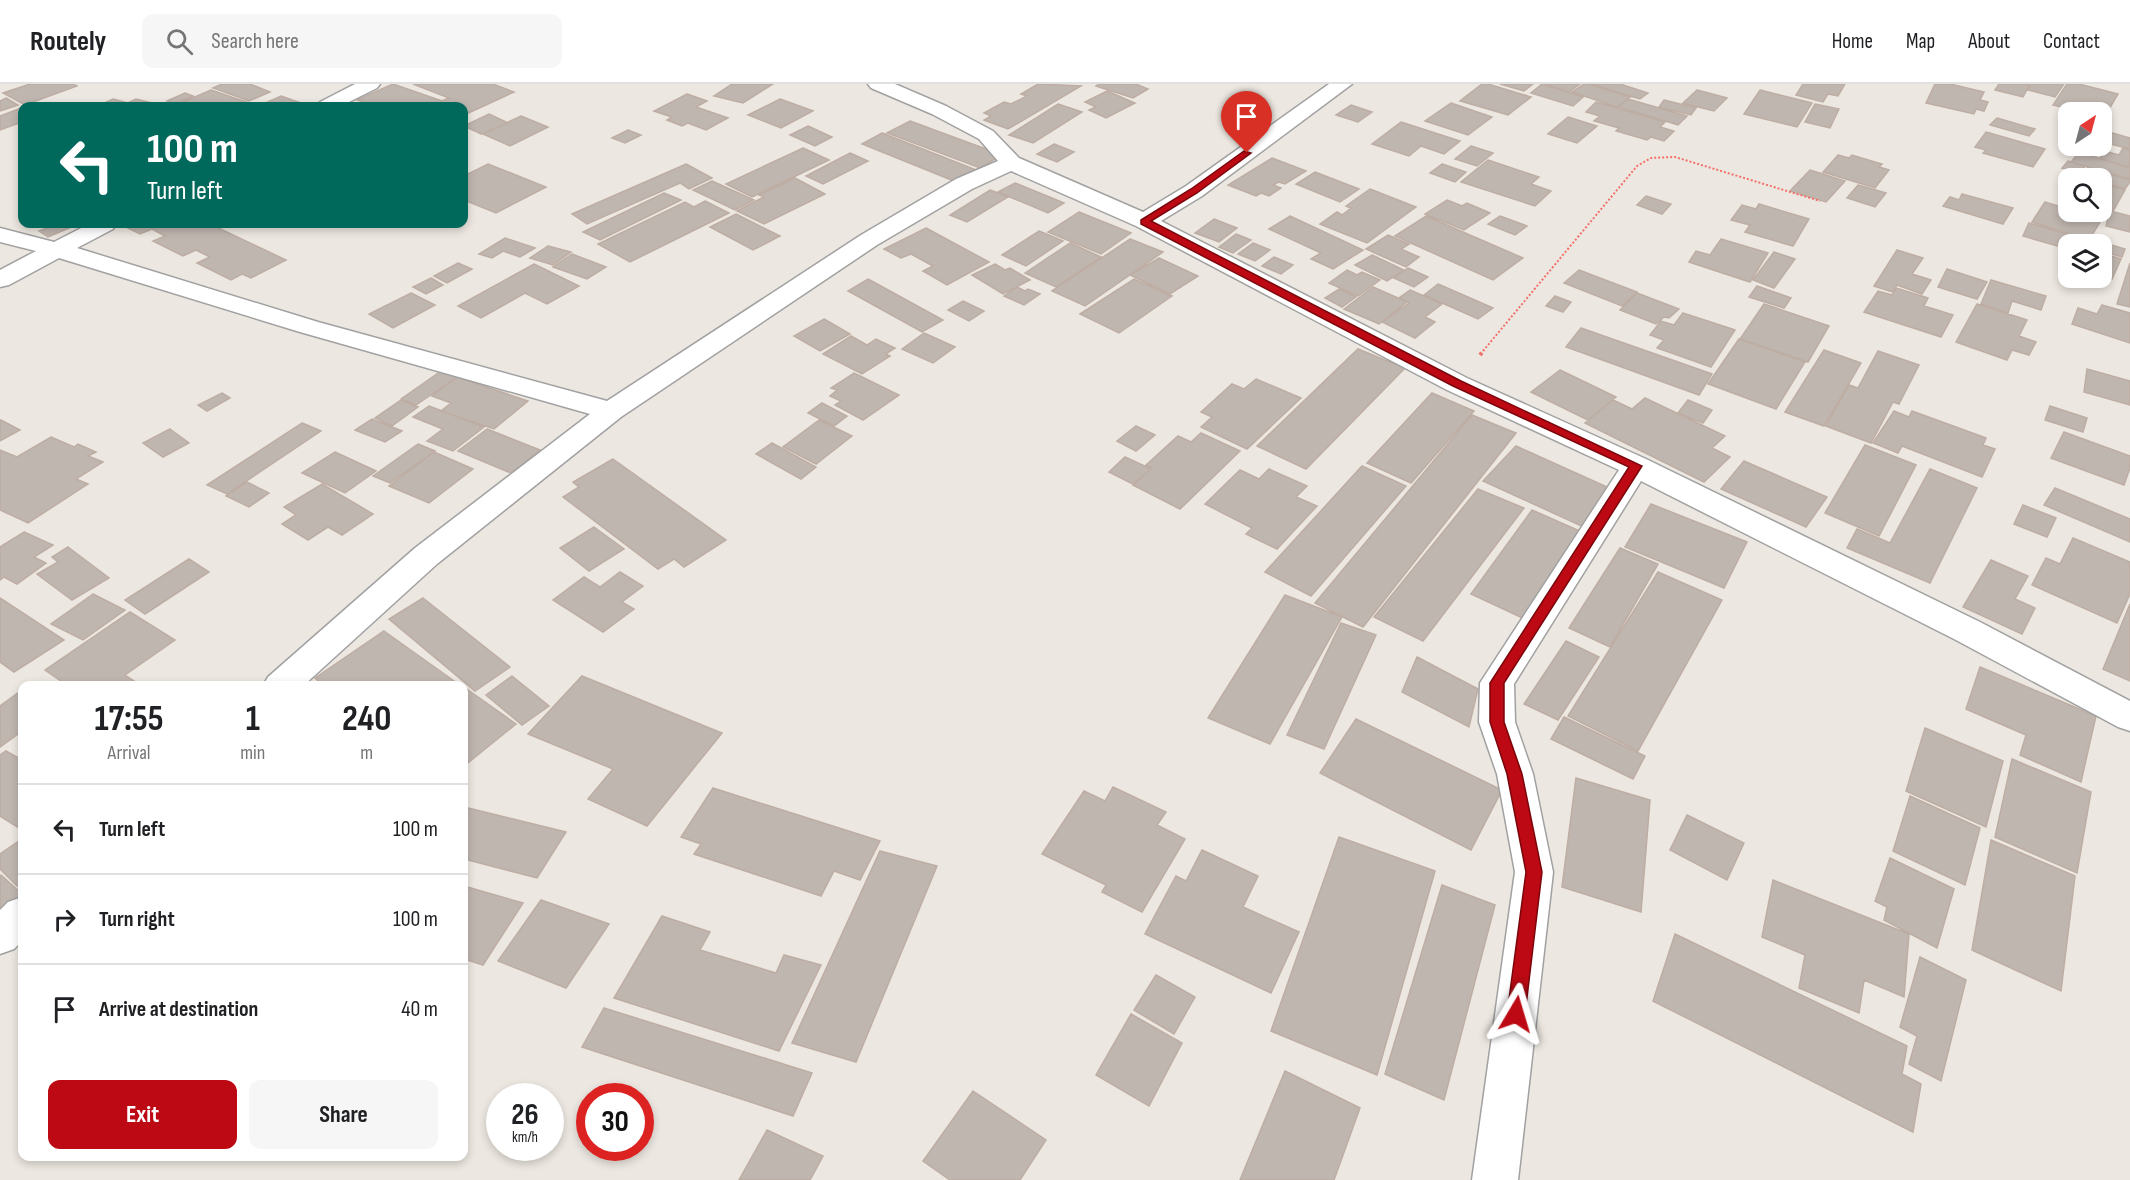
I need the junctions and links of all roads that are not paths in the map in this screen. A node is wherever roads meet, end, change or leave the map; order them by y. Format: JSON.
{"nodes":[{"id":1,"x":370,"y":84,"type":"edge"},
{"id":2,"x":878,"y":84,"type":"edge"},
{"id":3,"x":1342,"y":84,"type":"edge"},
{"id":4,"x":335,"y":102,"type":"edge"},
{"id":5,"x":1011,"y":163,"type":"junction"},
{"id":6,"x":1144,"y":222,"type":"junction"},
{"id":7,"x":97,"y":228,"type":"edge"},
{"id":8,"x":0,"y":235,"type":"edge"},
{"id":9,"x":55,"y":249,"type":"junction"},
{"id":10,"x":0,"y":280,"type":"edge"},
{"id":11,"x":611,"y":411,"type":"junction"},
{"id":12,"x":1636,"y":466,"type":"junction"},
{"id":13,"x":286,"y":681,"type":"edge"},
{"id":14,"x":2130,"y":717,"type":"edge"},
{"id":15,"x":18,"y":919,"type":"edge"},
{"id":16,"x":0,"y":936,"type":"edge"},
{"id":17,"x":1495,"y":1180,"type":"edge"}],
"edges":[{"from":1,"to":4,"type":"street"},
{"from":2,"to":5,"type":"street"},
{"from":3,"to":6,"type":"street"},
{"from":5,"to":6,"type":"street"},
{"from":5,"to":11,"type":"street"},
{"from":6,"to":12,"type":"street"},
{"from":7,"to":9,"type":"street"},
{"from":8,"to":9,"type":"street"},
{"from":9,"to":10,"type":"street"},
{"from":9,"to":11,"type":"street"},
{"from":11,"to":13,"type":"street"},
{"from":12,"to":14,"type":"street"},
{"from":12,"to":17,"type":"street"},
{"from":15,"to":16,"type":"street"}]}
